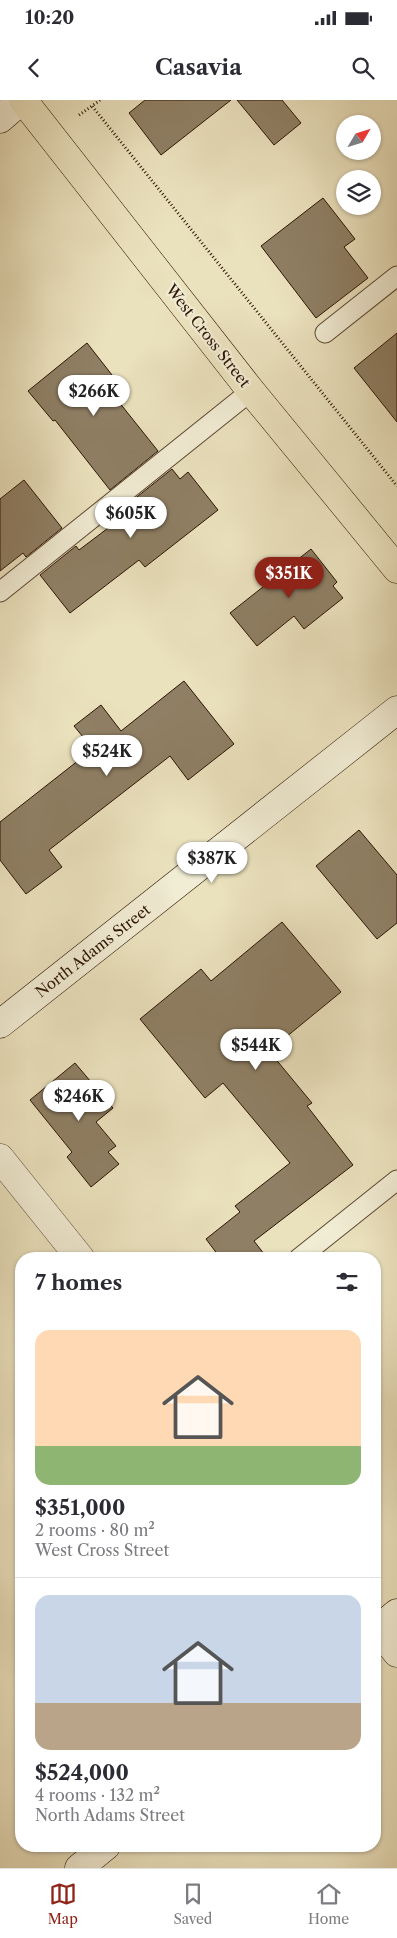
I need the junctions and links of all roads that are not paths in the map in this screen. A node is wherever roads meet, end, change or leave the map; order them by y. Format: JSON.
{"nodes":[{"id":1,"x":22,"y":100,"type":"edge"},
{"id":2,"x":0,"y":119,"type":"edge"},
{"id":3,"x":397,"y":276,"type":"edge"},
{"id":4,"x":325,"y":333,"type":"dead end"},
{"id":5,"x":251,"y":390,"type":"junction"},
{"id":6,"x":397,"y":569,"type":"edge"},
{"id":7,"x":0,"y":592,"type":"edge"},
{"id":8,"x":397,"y":710,"type":"edge"},
{"id":9,"x":0,"y":1024,"type":"edge"},
{"id":10,"x":0,"y":1158,"type":"edge"},
{"id":11,"x":397,"y":1180,"type":"edge"},
{"id":12,"x":75,"y":1252,"type":"edge"},
{"id":13,"x":307,"y":1252,"type":"edge"},
{"id":14,"x":381,"y":1625,"type":"edge"},
{"id":15,"x":397,"y":1653,"type":"edge"},
{"id":16,"x":99,"y":1852,"type":"edge"},
{"id":17,"x":79,"y":1868,"type":"edge"}],
"edges":[{"from":1,"to":2,"type":"street"},
{"from":1,"to":5,"type":"main road","name":"West Cross Street"},
{"from":3,"to":4,"type":"lane"},
{"from":5,"to":6,"type":"main road","name":"West Cross Street"},
{"from":5,"to":7,"type":"lane"},
{"from":8,"to":9,"type":"street","name":"North Adams Street"},
{"from":10,"to":12,"type":"street"},
{"from":11,"to":13,"type":"lane"},
{"from":14,"to":15,"type":"street"},
{"from":16,"to":17,"type":"street"}]}
